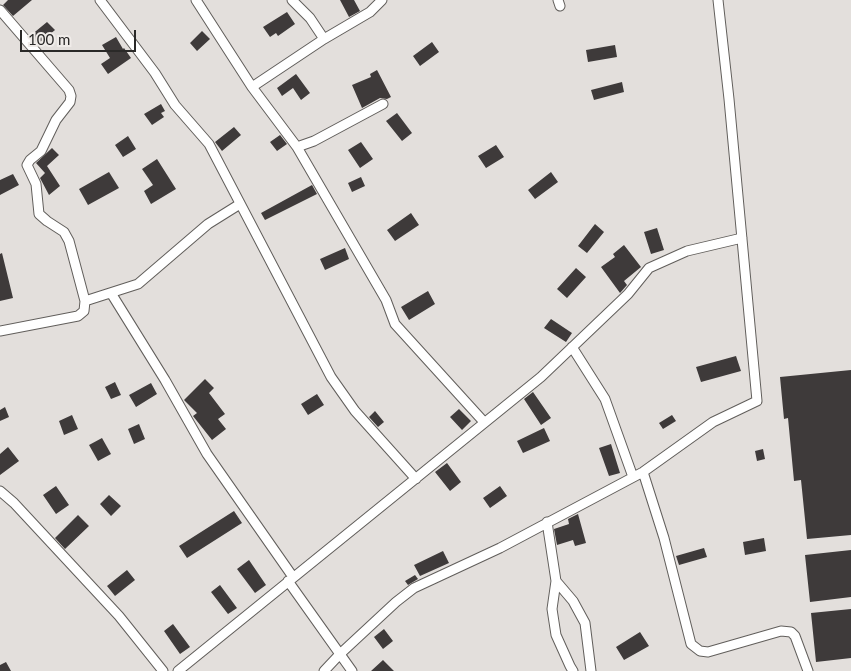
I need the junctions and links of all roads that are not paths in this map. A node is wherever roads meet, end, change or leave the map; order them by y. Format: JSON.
{"nodes":[{"id":1,"x":100,"y":0,"type":"edge"},
{"id":2,"x":196,"y":0,"type":"edge"},
{"id":3,"x":292,"y":0,"type":"edge"},
{"id":4,"x":382,"y":0,"type":"edge"},
{"id":5,"x":718,"y":0,"type":"edge"},
{"id":6,"x":0,"y":10,"type":"edge"},
{"id":7,"x":324,"y":39,"type":"junction"},
{"id":8,"x":252,"y":87,"type":"junction"},
{"id":9,"x":383,"y":104,"type":"dead end"},
{"id":10,"x":297,"y":147,"type":"junction"},
{"id":11,"x":240,"y":204,"type":"junction"},
{"id":12,"x":742,"y":238,"type":"junction"},
{"id":13,"x":111,"y":293,"type":"junction"},
{"id":14,"x":85,"y":301,"type":"junction"},
{"id":15,"x":0,"y":331,"type":"edge"},
{"id":16,"x":572,"y":347,"type":"junction"},
{"id":17,"x":484,"y":422,"type":"junction"},
{"id":18,"x":644,"y":472,"type":"junction"},
{"id":19,"x":633,"y":477,"type":"junction"},
{"id":20,"x":416,"y":479,"type":"junction"},
{"id":21,"x":0,"y":491,"type":"edge"},
{"id":22,"x":547,"y":522,"type":"junction"},
{"id":23,"x":290,"y":579,"type":"junction"},
{"id":24,"x":556,"y":581,"type":"junction"},
{"id":25,"x":340,"y":654,"type":"junction"},
{"id":26,"x":163,"y":671,"type":"edge"},
{"id":27,"x":178,"y":671,"type":"edge"},
{"id":28,"x":324,"y":671,"type":"edge"},
{"id":29,"x":352,"y":671,"type":"edge"},
{"id":30,"x":573,"y":671,"type":"edge"},
{"id":31,"x":591,"y":671,"type":"edge"},
{"id":32,"x":808,"y":671,"type":"edge"}],
"edges":[{"from":1,"to":11,"type":"street"},
{"from":2,"to":8,"type":"street"},
{"from":3,"to":7,"type":"street"},
{"from":4,"to":7,"type":"street"},
{"from":5,"to":12,"type":"street"},
{"from":6,"to":14,"type":"street"},
{"from":7,"to":8,"type":"street"},
{"from":8,"to":10,"type":"street"},
{"from":9,"to":10,"type":"street"},
{"from":10,"to":17,"type":"street"},
{"from":11,"to":13,"type":"street"},
{"from":11,"to":20,"type":"street"},
{"from":12,"to":16,"type":"street"},
{"from":12,"to":18,"type":"street"},
{"from":13,"to":14,"type":"street"},
{"from":13,"to":23,"type":"street"},
{"from":14,"to":15,"type":"street"},
{"from":16,"to":17,"type":"street"},
{"from":16,"to":19,"type":"street"},
{"from":17,"to":20,"type":"street"},
{"from":18,"to":19,"type":"street"},
{"from":18,"to":32,"type":"street"},
{"from":19,"to":22,"type":"street"},
{"from":20,"to":23,"type":"street"},
{"from":21,"to":26,"type":"street"},
{"from":22,"to":24,"type":"street"},
{"from":22,"to":25,"type":"street"},
{"from":23,"to":25,"type":"street"},
{"from":23,"to":27,"type":"street"},
{"from":24,"to":30,"type":"street"},
{"from":24,"to":31,"type":"street"},
{"from":25,"to":28,"type":"street"},
{"from":25,"to":29,"type":"street"}]}
